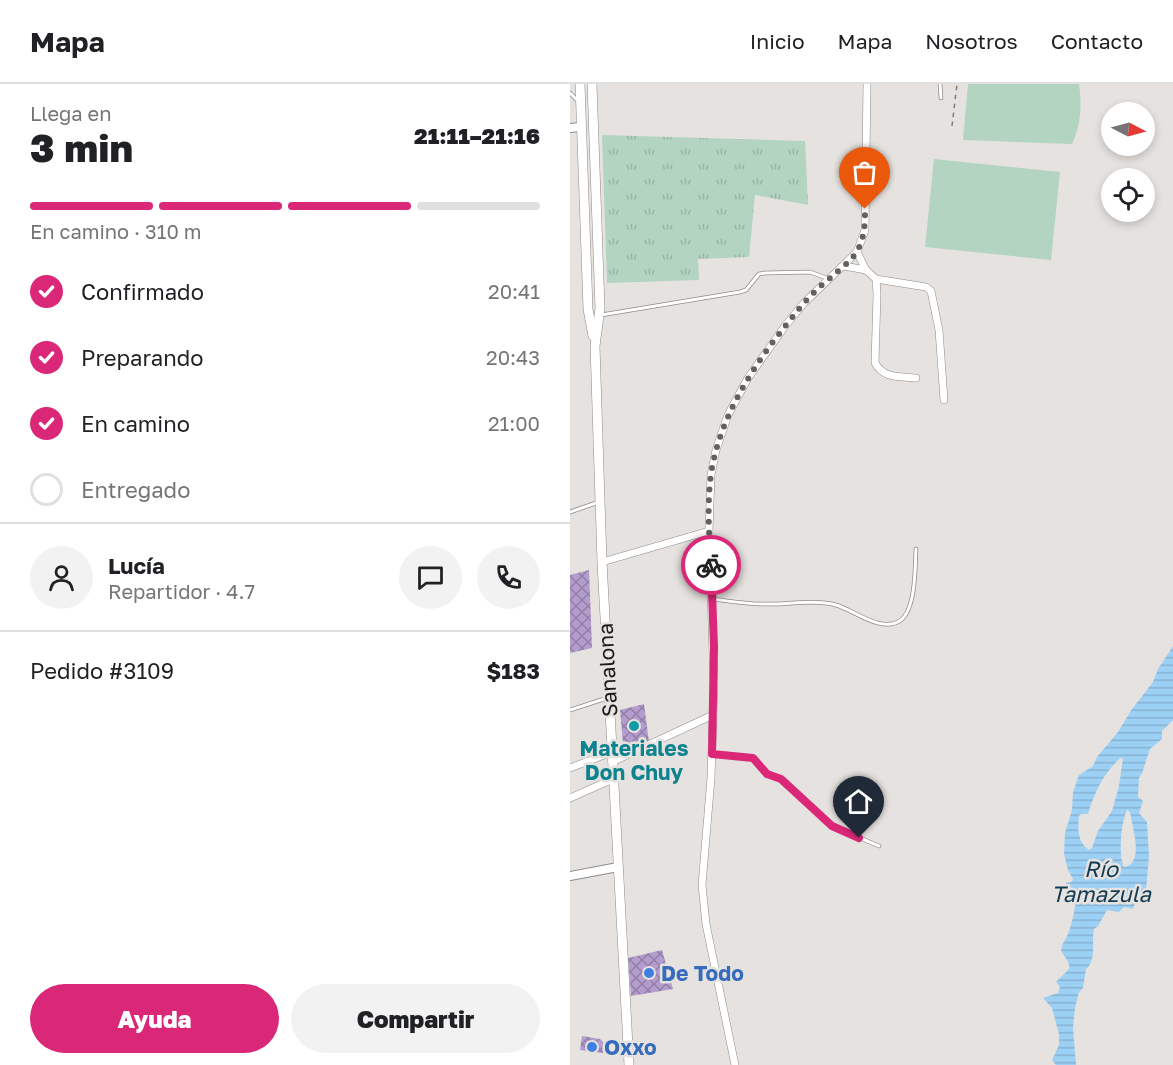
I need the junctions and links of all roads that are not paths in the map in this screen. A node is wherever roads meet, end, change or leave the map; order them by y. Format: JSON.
{"nodes":[{"id":1,"x":580,"y":84,"type":"edge"},
{"id":2,"x":592,"y":84,"type":"edge"},
{"id":3,"x":867,"y":84,"type":"edge"},
{"id":4,"x":940,"y":84,"type":"edge"},
{"id":5,"x":570,"y":93,"type":"edge"},
{"id":6,"x":942,"y":98,"type":"dead end"},
{"id":7,"x":581,"y":104,"type":"junction"},
{"id":8,"x":575,"y":128,"type":"edge"},
{"id":9,"x":597,"y":231,"type":"junction"},
{"id":10,"x":585,"y":232,"type":"junction"},
{"id":11,"x":857,"y":252,"type":"junction"},
{"id":12,"x":844,"y":266,"type":"junction"},
{"id":13,"x":866,"y":270,"type":"junction"},
{"id":14,"x":829,"y":279,"type":"junction"},
{"id":15,"x":876,"y":279,"type":"junction"},
{"id":16,"x":599,"y":316,"type":"junction"},
{"id":17,"x":595,"y":346,"type":"junction"},
{"id":18,"x":916,"y":378,"type":"dead end"},
{"id":19,"x":944,"y":400,"type":"dead end"},
{"id":20,"x":600,"y":501,"type":"junction"},
{"id":21,"x":570,"y":512,"type":"edge"},
{"id":22,"x":709,"y":531,"type":"junction"},
{"id":23,"x":915,"y":549,"type":"dead end"},
{"id":24,"x":602,"y":562,"type":"junction"},
{"id":25,"x":712,"y":599,"type":"junction"},
{"id":26,"x":609,"y":697,"type":"junction"},
{"id":27,"x":570,"y":710,"type":"edge"},
{"id":28,"x":713,"y":715,"type":"junction"},
{"id":29,"x":712,"y":754,"type":"junction"},
{"id":30,"x":612,"y":757,"type":"junction"},
{"id":31,"x":570,"y":768,"type":"edge"},
{"id":32,"x":613,"y":780,"type":"junction"},
{"id":33,"x":570,"y":798,"type":"edge"},
{"id":34,"x":879,"y":846,"type":"dead end"},
{"id":35,"x":618,"y":867,"type":"junction"},
{"id":36,"x":570,"y":876,"type":"edge"},
{"id":37,"x":629,"y":1065,"type":"edge"},
{"id":38,"x":735,"y":1065,"type":"edge"}],
"edges":[{"from":1,"to":7,"type":"main road"},
{"from":2,"to":9,"type":"main road"},
{"from":3,"to":11,"type":"street"},
{"from":4,"to":6,"type":"lane"},
{"from":5,"to":7,"type":"lane"},
{"from":7,"to":8,"type":"main road"},
{"from":8,"to":10,"type":"main road"},
{"from":9,"to":10,"type":"main road"},
{"from":9,"to":16,"type":"main road"},
{"from":10,"to":17,"type":"main road"},
{"from":11,"to":12,"type":"street"},
{"from":11,"to":13,"type":"street"},
{"from":12,"to":13,"type":"street"},
{"from":12,"to":14,"type":"street"},
{"from":13,"to":15,"type":"street"},
{"from":14,"to":16,"type":"lane"},
{"from":14,"to":22,"type":"street"},
{"from":15,"to":18,"type":"street"},
{"from":15,"to":19,"type":"street"},
{"from":16,"to":17,"type":"main road"},
{"from":17,"to":20,"type":"main road","name":"Sanalona"},
{"from":20,"to":21,"type":"lane"},
{"from":20,"to":24,"type":"main road","name":"Sanalona"},
{"from":22,"to":24,"type":"street"},
{"from":22,"to":25,"type":"street"},
{"from":23,"to":25,"type":"lane"},
{"from":24,"to":26,"type":"main road","name":"Sanalona"},
{"from":25,"to":28,"type":"street"},
{"from":26,"to":27,"type":"lane"},
{"from":26,"to":30,"type":"main road","name":"Sanalona"},
{"from":28,"to":29,"type":"street"},
{"from":28,"to":30,"type":"street"},
{"from":29,"to":34,"type":"lane"},
{"from":29,"to":38,"type":"street"},
{"from":30,"to":31,"type":"street"},
{"from":30,"to":32,"type":"main road","name":"Sanalona"},
{"from":32,"to":33,"type":"street"},
{"from":32,"to":35,"type":"main road","name":"Sanalona"},
{"from":35,"to":36,"type":"street"},
{"from":35,"to":37,"type":"main road","name":"Sanalona"}]}
